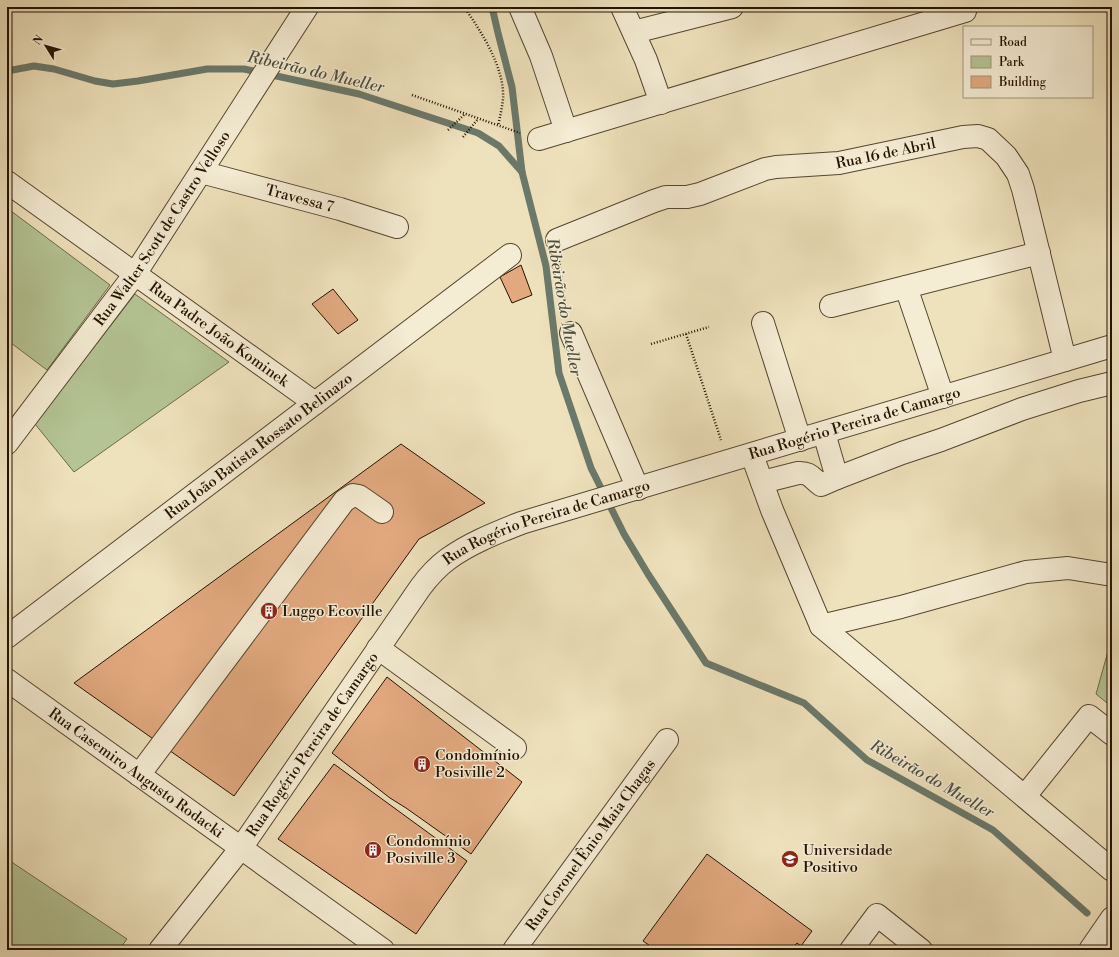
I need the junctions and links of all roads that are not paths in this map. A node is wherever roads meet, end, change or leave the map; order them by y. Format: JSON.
{"nodes":[{"id":1,"x":307,"y":7,"type":"edge"},
{"id":2,"x":520,"y":7,"type":"edge"},
{"id":3,"x":622,"y":7,"type":"edge"},
{"id":4,"x":732,"y":7,"type":"edge"},
{"id":5,"x":966,"y":7,"type":"edge"},
{"id":6,"x":634,"y":32,"type":"junction"},
{"id":7,"x":660,"y":103,"type":"junction"},
{"id":8,"x":566,"y":131,"type":"junction"},
{"id":9,"x":539,"y":139,"type":"dead end"},
{"id":10,"x":201,"y":172,"type":"junction"},
{"id":11,"x":9,"y":187,"type":"edge"},
{"id":12,"x":397,"y":227,"type":"dead end"},
{"id":13,"x":556,"y":240,"type":"road end"},
{"id":14,"x":1039,"y":253,"type":"junction"},
{"id":15,"x":510,"y":255,"type":"dead end"},
{"id":16,"x":135,"y":274,"type":"junction"},
{"id":17,"x":906,"y":287,"type":"junction"},
{"id":18,"x":831,"y":306,"type":"dead end"},
{"id":19,"x":763,"y":322,"type":"dead end"},
{"id":20,"x":571,"y":333,"type":"road end"},
{"id":21,"x":1112,"y":346,"type":"edge"},
{"id":22,"x":1065,"y":360,"type":"junction"},
{"id":23,"x":1112,"y":383,"type":"edge"},
{"id":24,"x":943,"y":397,"type":"junction"},
{"id":25,"x":315,"y":403,"type":"junction"},
{"id":26,"x":824,"y":433,"type":"junction"},
{"id":27,"x":800,"y":440,"type":"junction"},
{"id":28,"x":7,"y":443,"type":"edge"},
{"id":29,"x":752,"y":455,"type":"junction"},
{"id":30,"x":837,"y":478,"type":"junction"},
{"id":31,"x":762,"y":482,"type":"junction"},
{"id":32,"x":633,"y":490,"type":"junction"},
{"id":33,"x":382,"y":512,"type":"dead end"},
{"id":34,"x":1112,"y":575,"type":"edge"},
{"id":35,"x":821,"y":626,"type":"junction"},
{"id":36,"x":7,"y":637,"type":"edge"},
{"id":37,"x":378,"y":648,"type":"junction"},
{"id":38,"x":7,"y":680,"type":"edge"},
{"id":39,"x":1112,"y":734,"type":"edge"},
{"id":40,"x":667,"y":740,"type":"dead end"},
{"id":41,"x":515,"y":748,"type":"dead end"},
{"id":42,"x":139,"y":775,"type":"junction"},
{"id":43,"x":1025,"y":796,"type":"junction"},
{"id":44,"x":241,"y":848,"type":"junction"},
{"id":45,"x":1112,"y":870,"type":"edge"},
{"id":46,"x":1112,"y":918,"type":"edge"},
{"id":47,"x":160,"y":950,"type":"edge"},
{"id":48,"x":383,"y":950,"type":"edge"},
{"id":49,"x":514,"y":950,"type":"edge"},
{"id":50,"x":851,"y":950,"type":"edge"},
{"id":51,"x":921,"y":950,"type":"edge"},
{"id":52,"x":1090,"y":950,"type":"edge"}],
"edges":[{"from":1,"to":10,"type":"street","name":"Rua Walter Scott de Castro Velloso"},
{"from":2,"to":8,"type":"street"},
{"from":3,"to":6,"type":"street"},
{"from":4,"to":6,"type":"street"},
{"from":5,"to":7,"type":"street"},
{"from":6,"to":7,"type":"street"},
{"from":7,"to":8,"type":"street"},
{"from":8,"to":9,"type":"street"},
{"from":10,"to":12,"type":"street","name":"Travessa 7"},
{"from":10,"to":16,"type":"street","name":"Rua Walter Scott de Castro Velloso"},
{"from":11,"to":16,"type":"street","name":"Rua Padre João Kominek"},
{"from":13,"to":14,"type":"street","name":"Rua 16 de Abril"},
{"from":14,"to":17,"type":"street"},
{"from":14,"to":22,"type":"street","name":"Rua 16 de Abril"},
{"from":15,"to":25,"type":"street","name":"Rua João Batista Rossato Belinazo"},
{"from":16,"to":25,"type":"street","name":"Rua Padre João Kominek"},
{"from":16,"to":28,"type":"street","name":"Rua Walter Scott de Castro Velloso"},
{"from":17,"to":18,"type":"street"},
{"from":17,"to":24,"type":"street"},
{"from":19,"to":27,"type":"street"},
{"from":20,"to":32,"type":"street"},
{"from":21,"to":22,"type":"street","name":"Rua Rogério Pereira de Camargo"},
{"from":22,"to":24,"type":"street","name":"Rua Rogério Pereira de Camargo"},
{"from":23,"to":30,"type":"street"},
{"from":24,"to":26,"type":"street","name":"Rua Rogério Pereira de Camargo"},
{"from":25,"to":36,"type":"street","name":"Rua João Batista Rossato Belinazo"},
{"from":26,"to":27,"type":"street","name":"Rua Rogério Pereira de Camargo"},
{"from":26,"to":30,"type":"street"},
{"from":27,"to":29,"type":"street","name":"Rua Rogério Pereira de Camargo"},
{"from":29,"to":31,"type":"street"},
{"from":29,"to":32,"type":"street","name":"Rua Rogério Pereira de Camargo"},
{"from":30,"to":31,"type":"street"},
{"from":31,"to":35,"type":"street"},
{"from":32,"to":37,"type":"street","name":"Rua Rogério Pereira de Camargo"},
{"from":33,"to":42,"type":"street"},
{"from":34,"to":35,"type":"street"},
{"from":35,"to":43,"type":"street"},
{"from":37,"to":41,"type":"street"},
{"from":37,"to":44,"type":"street","name":"Rua Rogério Pereira de Camargo"},
{"from":38,"to":42,"type":"street","name":"Rua Casemiro Augusto Rodacki"},
{"from":39,"to":43,"type":"street"},
{"from":40,"to":49,"type":"street","name":"Rua Coronel Ênio Maia Chagas"},
{"from":42,"to":44,"type":"street","name":"Rua Casemiro Augusto Rodacki"},
{"from":43,"to":45,"type":"street"},
{"from":44,"to":47,"type":"street","name":"Rua Rogério Pereira de Camargo"},
{"from":44,"to":48,"type":"street","name":"Rua Casemiro Augusto Rodacki"},
{"from":46,"to":52,"type":"street"},
{"from":50,"to":51,"type":"street"}]}
